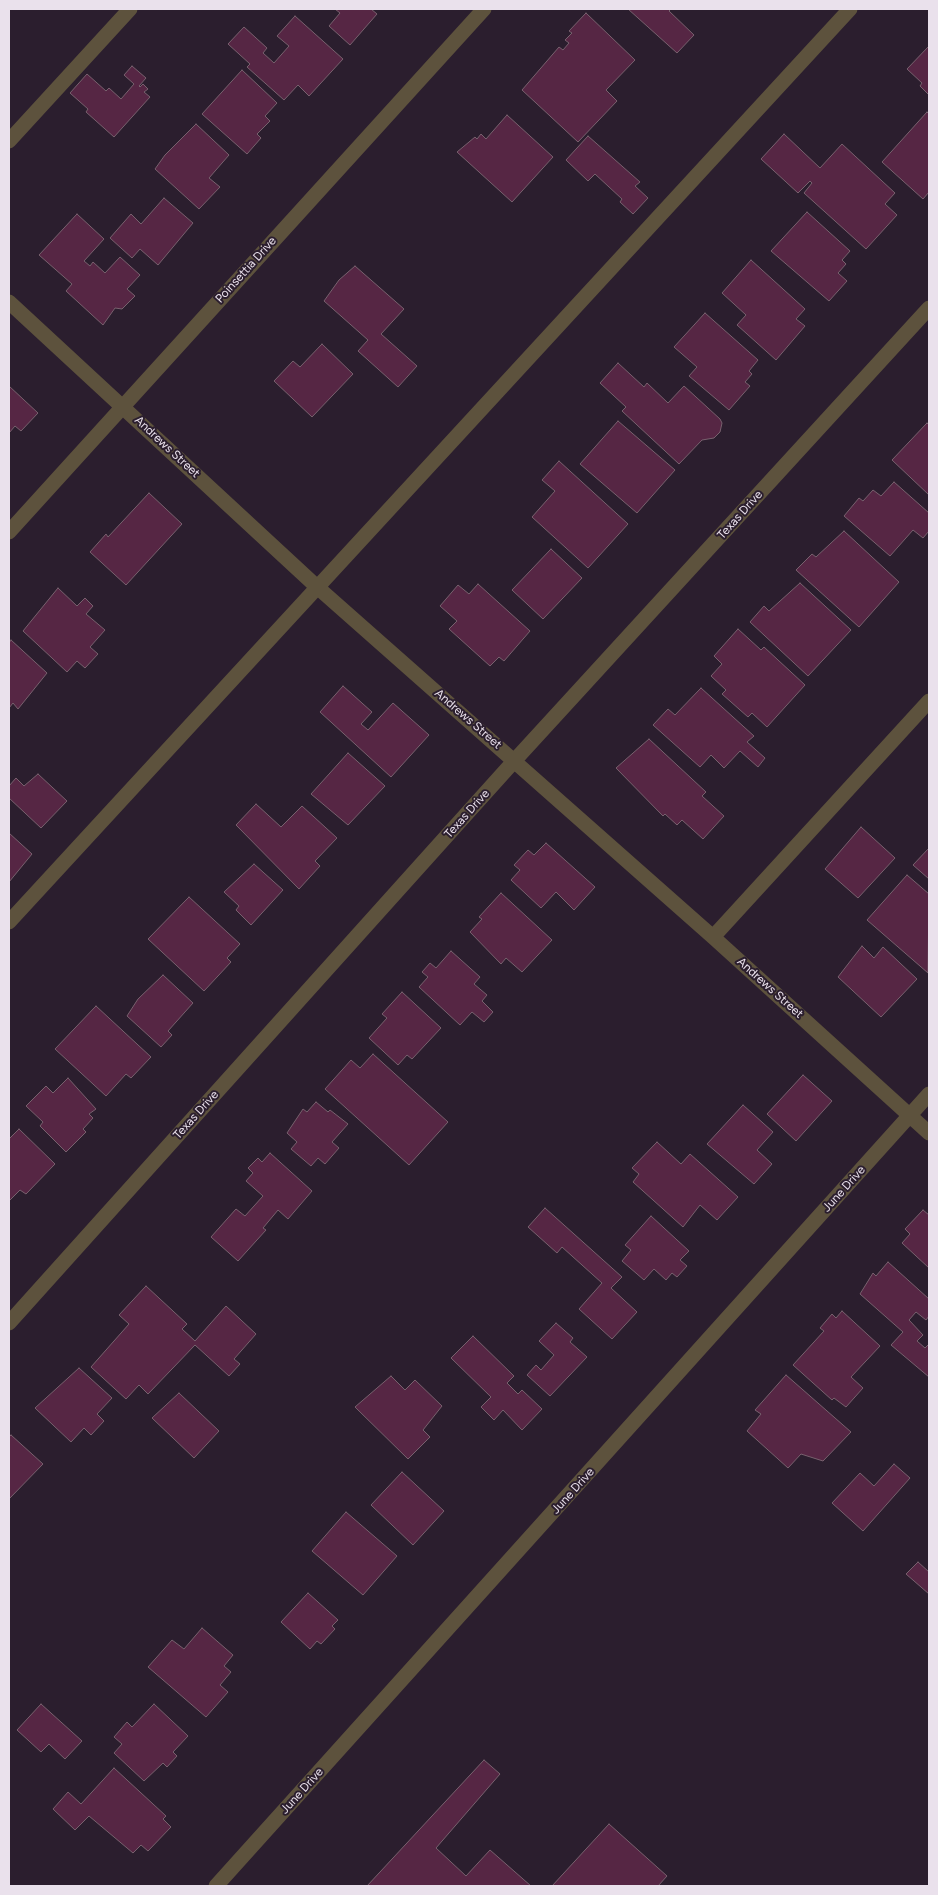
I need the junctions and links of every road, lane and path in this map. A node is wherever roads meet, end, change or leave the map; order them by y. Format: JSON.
{"nodes":[{"id":1,"x":130,"y":9,"type":"edge"},
{"id":2,"x":484,"y":9,"type":"edge"},
{"id":3,"x":850,"y":9,"type":"edge"},
{"id":4,"x":9,"y":141,"type":"edge"},
{"id":5,"x":9,"y":302,"type":"edge"},
{"id":6,"x":929,"y":308,"type":"edge"},
{"id":7,"x":123,"y":406,"type":"junction"},
{"id":8,"x":9,"y":532,"type":"edge"},
{"id":9,"x":316,"y":586,"type":"junction"},
{"id":10,"x":929,"y":702,"type":"edge"},
{"id":11,"x":515,"y":760,"type":"junction"},
{"id":12,"x":9,"y":922,"type":"edge"},
{"id":13,"x":713,"y":937,"type":"junction"},
{"id":14,"x":929,"y":1094,"type":"edge"},
{"id":15,"x":910,"y":1116,"type":"junction"},
{"id":16,"x":929,"y":1133,"type":"edge"},
{"id":17,"x":9,"y":1323,"type":"edge"},
{"id":18,"x":216,"y":1886,"type":"edge"}],
"edges":[{"from":1,"to":4,"type":"street"},
{"from":2,"to":7,"type":"street","name":"Poinsettia Drive"},
{"from":3,"to":9,"type":"street"},
{"from":5,"to":7,"type":"street","name":"Andrews Street"},
{"from":6,"to":11,"type":"street","name":"Texas Drive"},
{"from":7,"to":8,"type":"street","name":"Poinsettia Drive"},
{"from":7,"to":9,"type":"street","name":"Andrews Street"},
{"from":9,"to":11,"type":"street","name":"Andrews Street"},
{"from":9,"to":12,"type":"street"},
{"from":10,"to":13,"type":"street"},
{"from":11,"to":13,"type":"street","name":"Andrews Street"},
{"from":11,"to":17,"type":"street","name":"Texas Drive"},
{"from":13,"to":15,"type":"street","name":"Andrews Street"},
{"from":14,"to":15,"type":"street","name":"June Drive"},
{"from":15,"to":16,"type":"street","name":"Andrews Street"},
{"from":15,"to":18,"type":"street","name":"June Drive"}]}
